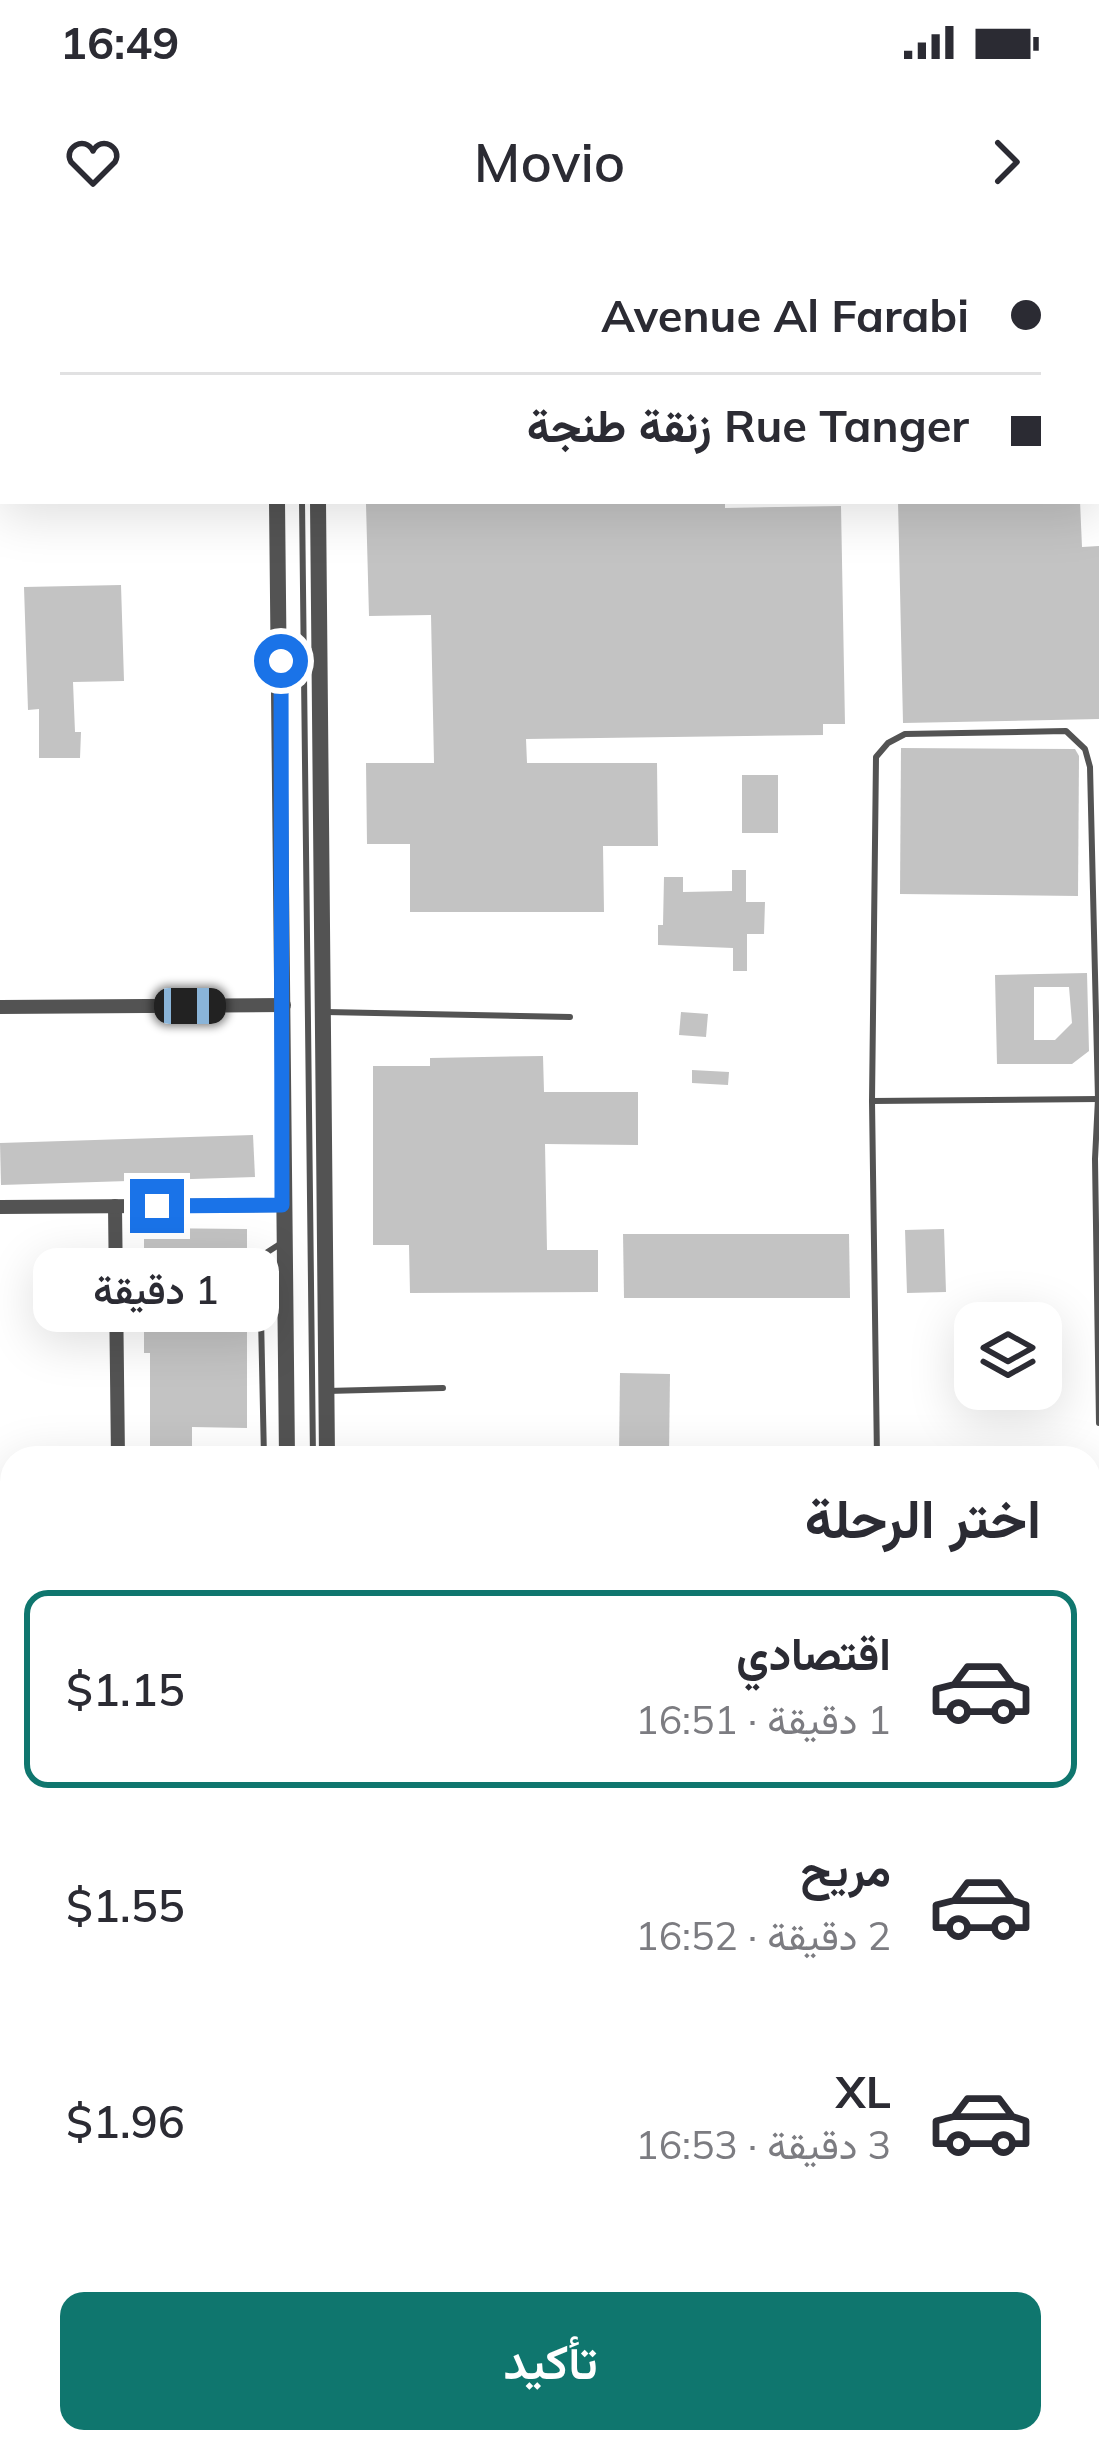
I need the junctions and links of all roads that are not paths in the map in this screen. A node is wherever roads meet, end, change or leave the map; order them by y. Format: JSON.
{"nodes":[{"id":1,"x":277,"y":504,"type":"edge"},
{"id":2,"x":304,"y":504,"type":"edge"},
{"id":3,"x":318,"y":504,"type":"edge"},
{"id":4,"x":284,"y":1005,"type":"junction"},
{"id":5,"x":0,"y":1007,"type":"edge"},
{"id":6,"x":322,"y":1012,"type":"junction"},
{"id":7,"x":570,"y":1017,"type":"dead end"},
{"id":8,"x":1098,"y":1099,"type":"edge"},
{"id":9,"x":872,"y":1100,"type":"junction"},
{"id":10,"x":282,"y":1205,"type":"junction"},
{"id":11,"x":115,"y":1206,"type":"junction"},
{"id":12,"x":0,"y":1207,"type":"edge"},
{"id":13,"x":284,"y":1243,"type":"junction"},
{"id":14,"x":443,"y":1388,"type":"dead end"},
{"id":15,"x":326,"y":1391,"type":"junction"},
{"id":16,"x":1099,"y":1423,"type":"edge"},
{"id":17,"x":118,"y":1446,"type":"edge"},
{"id":18,"x":264,"y":1446,"type":"edge"},
{"id":19,"x":287,"y":1446,"type":"edge"},
{"id":20,"x":314,"y":1446,"type":"edge"},
{"id":21,"x":327,"y":1446,"type":"edge"},
{"id":22,"x":877,"y":1446,"type":"edge"}],
"edges":[{"from":1,"to":4,"type":"street"},
{"from":2,"to":20,"type":"lane"},
{"from":3,"to":6,"type":"street"},
{"from":4,"to":5,"type":"street"},
{"from":4,"to":10,"type":"street"},
{"from":6,"to":7,"type":"lane"},
{"from":6,"to":15,"type":"street"},
{"from":8,"to":9,"type":"lane"},
{"from":8,"to":9,"type":"lane"},
{"from":8,"to":16,"type":"lane"},
{"from":9,"to":22,"type":"lane"},
{"from":10,"to":11,"type":"street"},
{"from":10,"to":13,"type":"street"},
{"from":11,"to":12,"type":"street"},
{"from":11,"to":17,"type":"street"},
{"from":13,"to":18,"type":"lane"},
{"from":13,"to":19,"type":"street"},
{"from":14,"to":15,"type":"lane"},
{"from":15,"to":21,"type":"street"}]}
